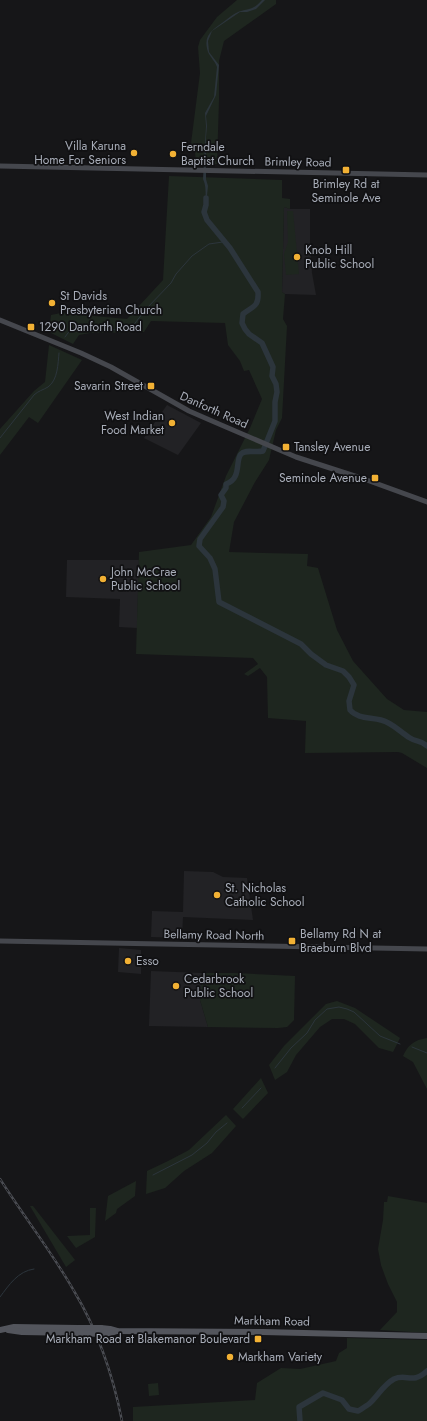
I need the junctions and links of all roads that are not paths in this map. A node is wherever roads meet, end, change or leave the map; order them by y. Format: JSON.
{"nodes":[{"id":1,"x":0,"y":166,"type":"edge"},
{"id":2,"x":427,"y":175,"type":"edge"},
{"id":3,"x":0,"y":320,"type":"edge"},
{"id":4,"x":427,"y":502,"type":"edge"},
{"id":5,"x":0,"y":941,"type":"edge"},
{"id":6,"x":427,"y":949,"type":"edge"},
{"id":7,"x":2,"y":1330,"type":"edge"},
{"id":8,"x":427,"y":1336,"type":"edge"}],
"edges":[{"from":1,"to":2,"type":"main road","name":"Brimley Road"},
{"from":3,"to":4,"type":"main road","name":"Danforth Road"},
{"from":5,"to":6,"type":"main road","name":"Bellamy Road North"},
{"from":7,"to":8,"type":"main road","name":"Markham Road","bridge":true}]}
